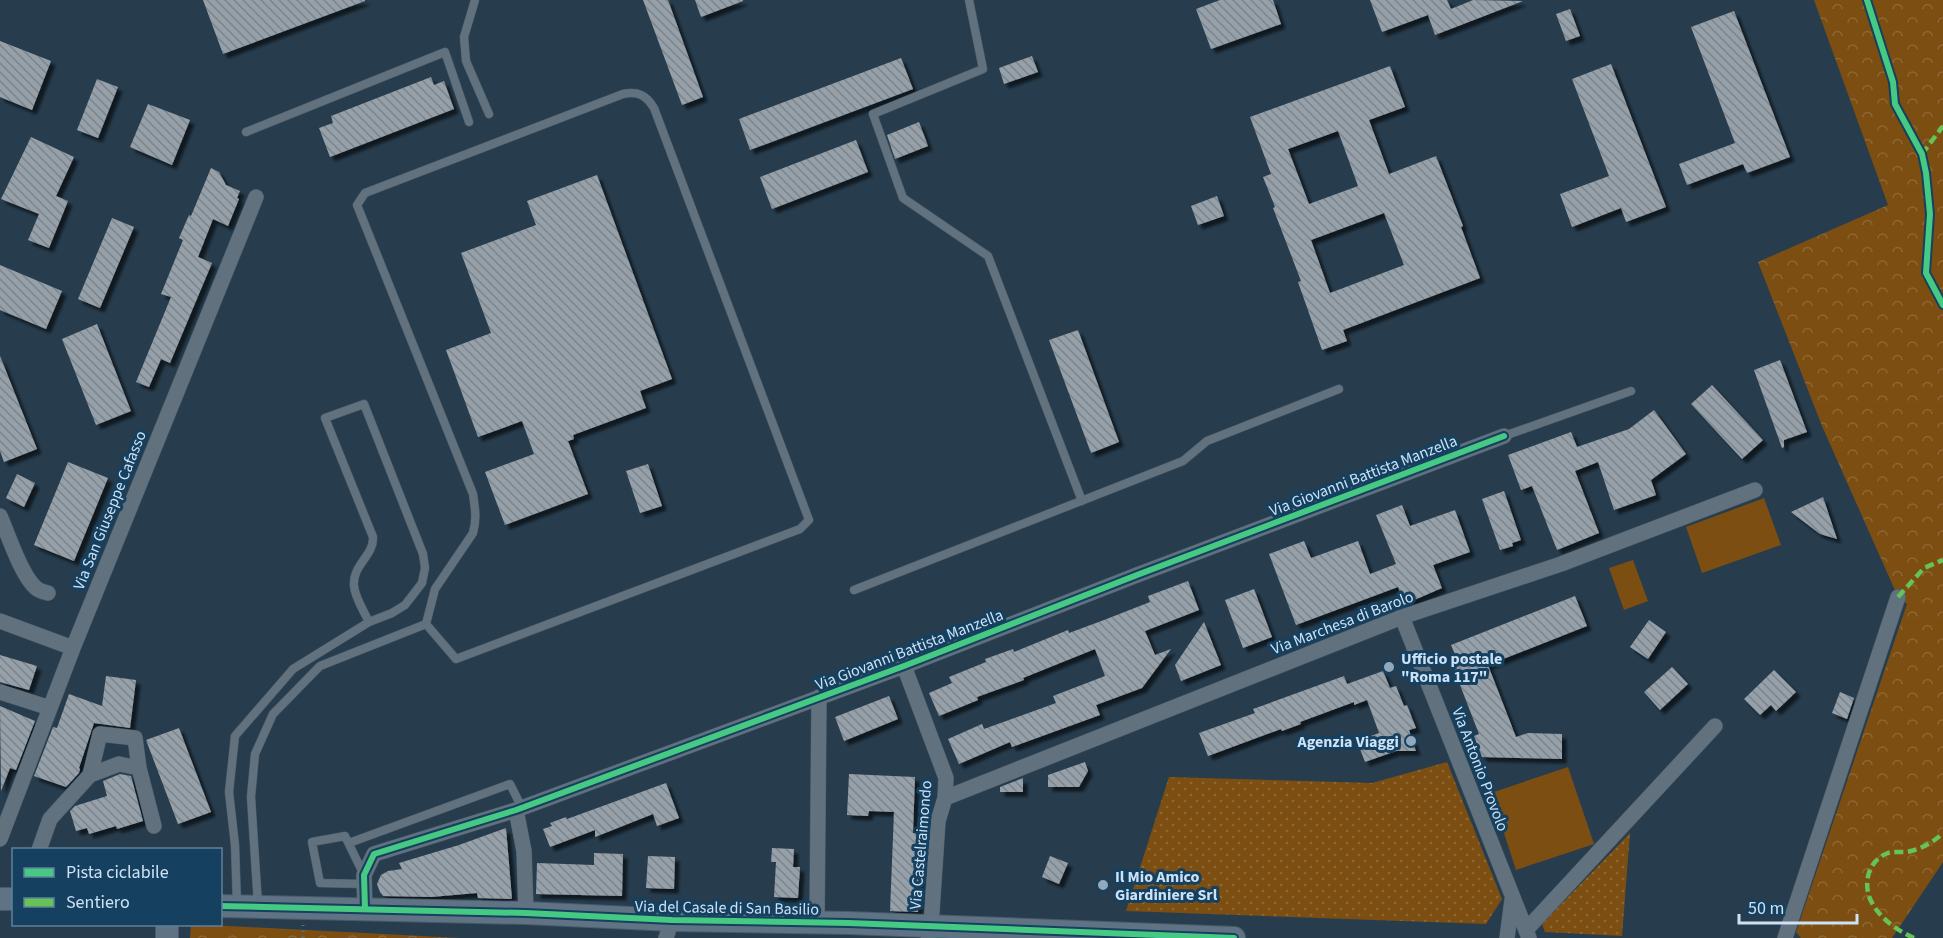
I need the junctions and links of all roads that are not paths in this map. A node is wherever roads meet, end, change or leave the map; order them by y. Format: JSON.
{"nodes":[{"id":1,"x":475,"y":0,"type":"edge"},
{"id":2,"x":969,"y":0,"type":"edge"},
{"id":3,"x":489,"y":114,"type":"dead end"},
{"id":4,"x":469,"y":122,"type":"dead end"},
{"id":5,"x":246,"y":132,"type":"dead end"},
{"id":6,"x":256,"y":197,"type":"dead end"},
{"id":7,"x":1339,"y":389,"type":"dead end"},
{"id":8,"x":1631,"y":391,"type":"dead end"},
{"id":9,"x":1504,"y":436,"type":"joint"},
{"id":10,"x":1755,"y":490,"type":"dead end"},
{"id":11,"x":1082,"y":501,"type":"junction"},
{"id":12,"x":0,"y":516,"type":"edge"},
{"id":13,"x":854,"y":590,"type":"dead end"},
{"id":14,"x":48,"y":593,"type":"dead end"},
{"id":15,"x":1898,"y":597,"type":"dead end"},
{"id":16,"x":1402,"y":617,"type":"junction"},
{"id":17,"x":0,"y":621,"type":"edge"},
{"id":18,"x":369,"y":622,"type":"junction"},
{"id":19,"x":426,"y":624,"type":"junction"},
{"id":20,"x":73,"y":648,"type":"junction"},
{"id":21,"x":904,"y":666,"type":"junction"},
{"id":22,"x":0,"y":692,"type":"edge"},
{"id":23,"x":819,"y":698,"type":"junction"},
{"id":24,"x":50,"y":708,"type":"junction"},
{"id":25,"x":1715,"y":726,"type":"dead end"},
{"id":26,"x":139,"y":768,"type":"junction"},
{"id":27,"x":90,"y":775,"type":"junction"},
{"id":28,"x":945,"y":798,"type":"junction"},
{"id":29,"x":519,"y":809,"type":"junction"},
{"id":30,"x":154,"y":826,"type":"dead end"},
{"id":31,"x":0,"y":839,"type":"edge"},
{"id":32,"x":349,"y":843,"type":"junction"},
{"id":33,"x":39,"y":848,"type":"edge"},
{"id":34,"x":364,"y":879,"type":"junction"},
{"id":35,"x":1512,"y":900,"type":"junction"},
{"id":36,"x":239,"y":906,"type":"edge"},
{"id":37,"x":365,"y":909,"type":"junction"},
{"id":38,"x":526,"y":913,"type":"junction"},
{"id":39,"x":817,"y":922,"type":"junction"},
{"id":40,"x":669,"y":929,"type":"edge"},
{"id":41,"x":928,"y":934,"type":"edge"},
{"id":42,"x":1527,"y":934,"type":"edge"},
{"id":43,"x":1234,"y":938,"type":"edge"},
{"id":44,"x":1507,"y":938,"type":"edge"},
{"id":45,"x":1785,"y":938,"type":"edge"}],
"edges":[{"from":1,"to":3,"type":"lane"},
{"from":2,"to":11,"type":"lane"},
{"from":4,"to":5,"type":"lane"},
{"from":6,"to":20,"type":"street","name":"Via San Giuseppe Cafasso"},
{"from":7,"to":11,"type":"lane"},
{"from":8,"to":9,"type":"lane"},
{"from":9,"to":21,"type":"street","name":"Via Giovanni Battista Manzella"},
{"from":10,"to":16,"type":"street","name":"Via Marchesa di Barolo"},
{"from":11,"to":13,"type":"lane"},
{"from":12,"to":14,"type":"street"},
{"from":15,"to":45,"type":"street"},
{"from":16,"to":28,"type":"street","name":"Via Marchesa di Barolo"},
{"from":16,"to":35,"type":"street","name":"Via Antonio Provolo"},
{"from":17,"to":20,"type":"street"},
{"from":18,"to":18,"type":"lane"},
{"from":18,"to":36,"type":"lane"},
{"from":19,"to":19,"type":"lane"},
{"from":19,"to":36,"type":"lane"},
{"from":20,"to":24,"type":"street","name":"Via San Giuseppe Cafasso"},
{"from":21,"to":23,"type":"street","name":"Via Giovanni Battista Manzella"},
{"from":21,"to":28,"type":"street","name":"Via Castelraimondo"},
{"from":22,"to":24,"type":"street"},
{"from":23,"to":29,"type":"street","name":"Via Giovanni Battista Manzella"},
{"from":23,"to":39,"type":"street"},
{"from":24,"to":31,"type":"street","name":"Via San Giuseppe Cafasso"},
{"from":25,"to":42,"type":"street","name":"Via Antonio Provolo"},
{"from":26,"to":27,"type":"street"},
{"from":26,"to":27,"type":"street"},
{"from":26,"to":30,"type":"street"},
{"from":27,"to":33,"type":"street"},
{"from":28,"to":41,"type":"street","name":"Via Castelraimondo"},
{"from":29,"to":32,"type":"lane"},
{"from":29,"to":34,"type":"street","name":"Via Giovanni Battista Manzella"},
{"from":29,"to":38,"type":"street"},
{"from":32,"to":34,"type":"lane"},
{"from":32,"to":34,"type":"lane"},
{"from":34,"to":37,"type":"street"},
{"from":35,"to":42,"type":"street","name":"Via Antonio Provolo"},
{"from":35,"to":44,"type":"street","name":"Via Antonio Provolo"},
{"from":36,"to":37,"type":"street","name":"Via del Casale di San Basilio"},
{"from":37,"to":38,"type":"street","name":"Via del Casale di San Basilio"},
{"from":38,"to":40,"type":"street","name":"Via del Casale di San Basilio"},
{"from":39,"to":40,"type":"street","name":"Via del Casale di San Basilio"},
{"from":39,"to":41,"type":"street","name":"Via del Casale di San Basilio"},
{"from":41,"to":43,"type":"street","name":"Via del Casale di San Basilio"}]}
